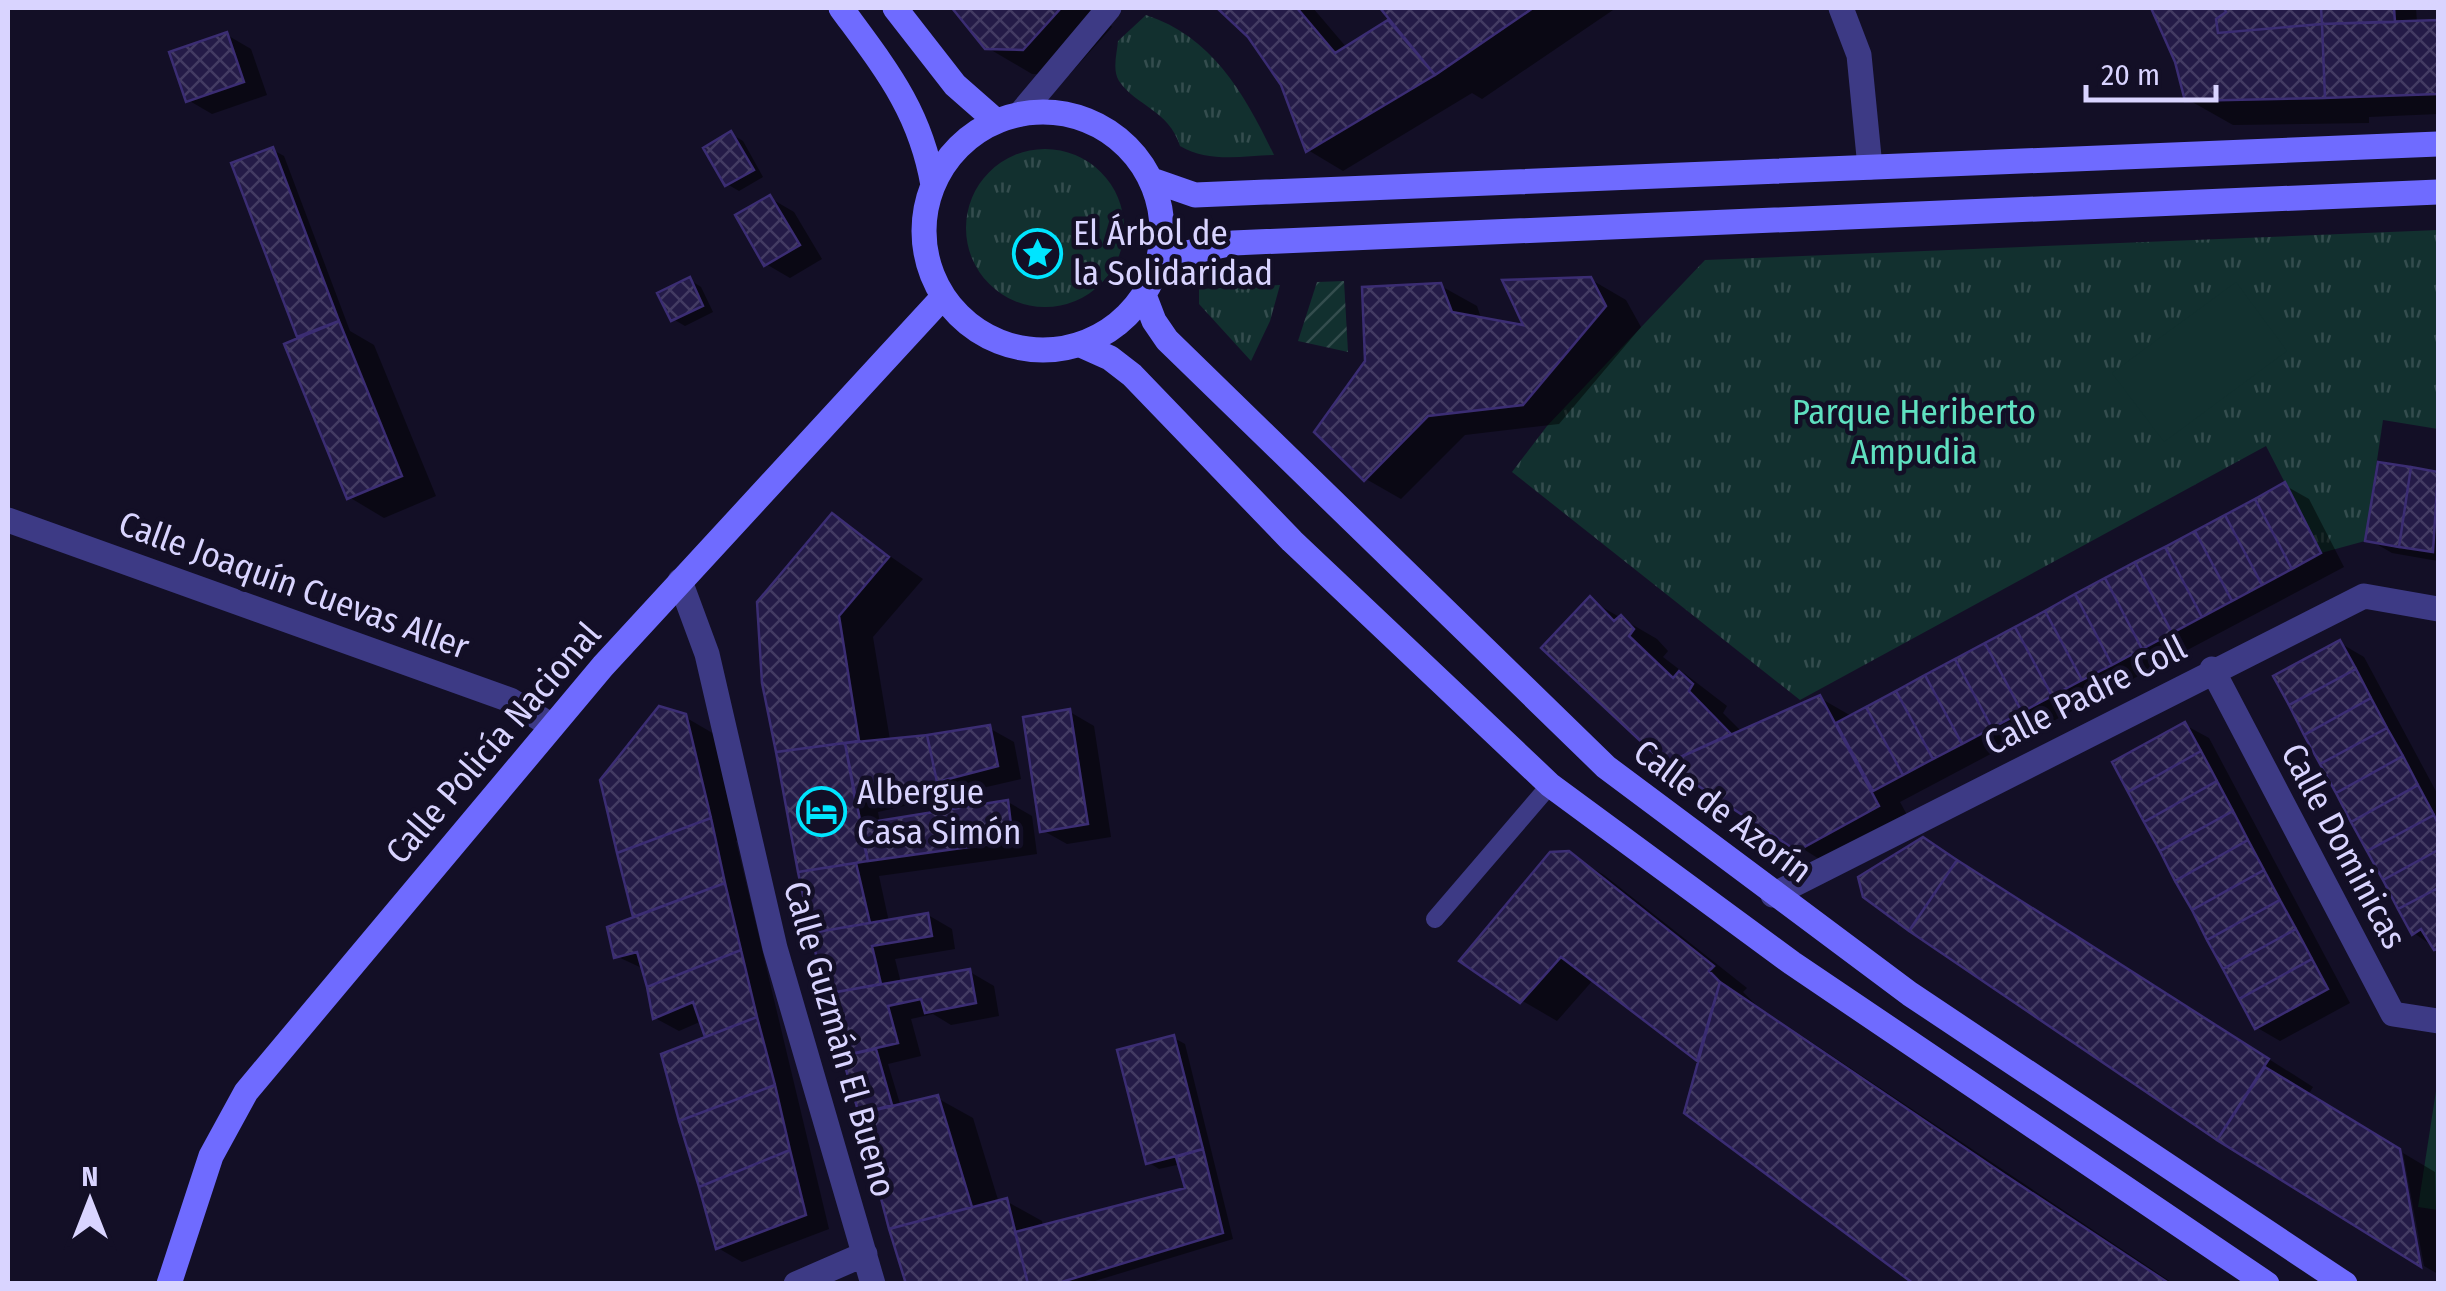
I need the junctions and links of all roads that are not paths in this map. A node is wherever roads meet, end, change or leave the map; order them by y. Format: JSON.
{"nodes":[{"id":1,"x":841,"y":8,"type":"edge"},
{"id":2,"x":895,"y":8,"type":"edge"},
{"id":3,"x":1109,"y":8,"type":"edge"},
{"id":4,"x":1841,"y":8,"type":"edge"},
{"id":5,"x":1008,"y":117,"type":"junction"},
{"id":6,"x":2438,"y":144,"type":"edge"},
{"id":7,"x":1870,"y":167,"type":"junction"},
{"id":8,"x":1152,"y":180,"type":"junction"},
{"id":9,"x":933,"y":185,"type":"junction"},
{"id":10,"x":2438,"y":192,"type":"edge"},
{"id":11,"x":1157,"y":268,"type":"junction"},
{"id":12,"x":1144,"y":295,"type":"junction"},
{"id":13,"x":944,"y":297,"type":"junction"},
{"id":14,"x":1081,"y":344,"type":"junction"},
{"id":15,"x":8,"y":520,"type":"edge"},
{"id":16,"x":680,"y":580,"type":"junction"},
{"id":17,"x":2438,"y":609,"type":"edge"},
{"id":18,"x":2212,"y":669,"type":"junction"},
{"id":19,"x":552,"y":726,"type":"junction"},
{"id":20,"x":1550,"y":786,"type":"junction"},
{"id":21,"x":1773,"y":895,"type":"junction"},
{"id":22,"x":1436,"y":918,"type":"dead end"},
{"id":23,"x":2438,"y":1021,"type":"edge"},
{"id":24,"x":865,"y":1254,"type":"junction"},
{"id":25,"x":170,"y":1284,"type":"edge"},
{"id":26,"x":796,"y":1284,"type":"edge"},
{"id":27,"x":873,"y":1284,"type":"edge"},
{"id":28,"x":2267,"y":1284,"type":"edge"},
{"id":29,"x":2345,"y":1284,"type":"edge"}],
"edges":[{"from":1,"to":9,"type":"main road"},
{"from":2,"to":5,"type":"main road"},
{"from":3,"to":5,"type":"street"},
{"from":4,"to":7,"type":"street"},
{"from":5,"to":8,"type":"main road"},
{"from":5,"to":9,"type":"main road"},
{"from":6,"to":7,"type":"main road"},
{"from":7,"to":8,"type":"main road"},
{"from":8,"to":11,"type":"main road"},
{"from":9,"to":13,"type":"main road"},
{"from":10,"to":11,"type":"main road"},
{"from":11,"to":12,"type":"main road"},
{"from":12,"to":14,"type":"main road"},
{"from":12,"to":21,"type":"main road","name":"Calle de Azorín"},
{"from":13,"to":14,"type":"main road"},
{"from":13,"to":16,"type":"main road","name":"Calle Policía Nacional"},
{"from":14,"to":20,"type":"main road"},
{"from":15,"to":19,"type":"street","name":"Calle Joaquín Cuevas Aller"},
{"from":16,"to":19,"type":"main road","name":"Calle Policía Nacional"},
{"from":16,"to":24,"type":"street","name":"Calle Guzmán El Bueno"},
{"from":17,"to":18,"type":"street","name":"Calle Padre Coll"},
{"from":18,"to":21,"type":"street","name":"Calle Padre Coll"},
{"from":18,"to":23,"type":"street","name":"Calle Dominicas"},
{"from":19,"to":25,"type":"main road","name":"Calle Policía Nacional"},
{"from":20,"to":22,"type":"lane"},
{"from":20,"to":28,"type":"main road"},
{"from":21,"to":29,"type":"main road","name":"Calle de Azorín"},
{"from":24,"to":26,"type":"street"},
{"from":24,"to":27,"type":"street","name":"Calle Guzmán El Bueno"}]}
